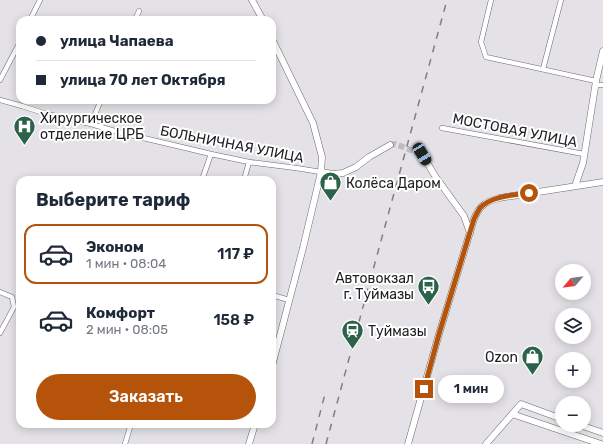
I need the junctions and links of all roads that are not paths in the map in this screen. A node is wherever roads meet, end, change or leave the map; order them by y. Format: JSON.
{"nodes":[{"id":1,"x":40,"y":0,"type":"edge"},
{"id":2,"x":491,"y":0,"type":"edge"},
{"id":3,"x":560,"y":0,"type":"edge"},
{"id":4,"x":254,"y":1,"type":"edge"},
{"id":5,"x":139,"y":11,"type":"dead end"},
{"id":6,"x":32,"y":16,"type":"edge"},
{"id":7,"x":137,"y":16,"type":"edge"},
{"id":8,"x":261,"y":16,"type":"edge"},
{"id":9,"x":276,"y":47,"type":"edge"},
{"id":10,"x":16,"y":50,"type":"edge"},
{"id":11,"x":603,"y":51,"type":"edge"},
{"id":12,"x":543,"y":69,"type":"junction"},
{"id":13,"x":0,"y":80,"type":"edge"},
{"id":14,"x":596,"y":83,"type":"junction"},
{"id":15,"x":603,"y":85,"type":"edge"},
{"id":16,"x":0,"y":100,"type":"edge"},
{"id":17,"x":99,"y":104,"type":"edge"},
{"id":18,"x":91,"y":124,"type":"junction"},
{"id":19,"x":442,"y":128,"type":"dead end"},
{"id":20,"x":390,"y":145,"type":"tunnel mouth"},
{"id":21,"x":211,"y":154,"type":"junction"},
{"id":22,"x":422,"y":154,"type":"tunnel mouth"},
{"id":23,"x":584,"y":154,"type":"junction"},
{"id":24,"x":249,"y":162,"type":"junction"},
{"id":25,"x":321,"y":172,"type":"junction"},
{"id":26,"x":203,"y":176,"type":"edge"},
{"id":27,"x":245,"y":176,"type":"edge"},
{"id":28,"x":603,"y":182,"type":"edge"},
{"id":29,"x":575,"y":186,"type":"junction"},
{"id":30,"x":470,"y":233,"type":"junction"},
{"id":31,"x":0,"y":292,"type":"edge"},
{"id":32,"x":276,"y":297,"type":"edge"},
{"id":33,"x":289,"y":300,"type":"junction"},
{"id":34,"x":0,"y":333,"type":"edge"},
{"id":35,"x":276,"y":350,"type":"edge"},
{"id":36,"x":512,"y":414,"type":"junction"},
{"id":37,"x":555,"y":416,"type":"edge"},
{"id":38,"x":130,"y":428,"type":"edge"},
{"id":39,"x":254,"y":428,"type":"edge"},
{"id":40,"x":591,"y":429,"type":"edge"},
{"id":41,"x":603,"y":433,"type":"edge"},
{"id":42,"x":125,"y":444,"type":"edge"},
{"id":43,"x":249,"y":444,"type":"edge"},
{"id":44,"x":408,"y":444,"type":"edge"},
{"id":45,"x":486,"y":444,"type":"edge"},
{"id":46,"x":601,"y":444,"type":"edge"}],
"edges":[{"from":1,"to":6,"type":"street"},
{"from":2,"to":12,"type":"street"},
{"from":3,"to":12,"type":"street"},
{"from":4,"to":8,"type":"main road"},
{"from":5,"to":7,"type":"street"},
{"from":9,"to":25,"type":"main road"},
{"from":10,"to":13,"type":"street"},
{"from":11,"to":14,"type":"main road"},
{"from":12,"to":14,"type":"street"},
{"from":14,"to":15,"type":"street"},
{"from":14,"to":23,"type":"main road"},
{"from":16,"to":18,"type":"street","name":"БОЛЬНИЧНАЯ УЛИЦА"},
{"from":17,"to":18,"type":"street"},
{"from":18,"to":21,"type":"street","name":"БОЛЬНИЧНАЯ УЛИЦА"},
{"from":19,"to":23,"type":"street","name":"МОСТОВАЯ УЛИЦА"},
{"from":20,"to":25,"type":"main road"},
{"from":21,"to":24,"type":"street","name":"БОЛЬНИЧНАЯ УЛИЦА"},
{"from":21,"to":26,"type":"street"},
{"from":22,"to":30,"type":"main road"},
{"from":23,"to":29,"type":"main road"},
{"from":24,"to":25,"type":"street","name":"БОЛЬНИЧНАЯ УЛИЦА"},
{"from":24,"to":27,"type":"street"},
{"from":25,"to":33,"type":"main road"},
{"from":28,"to":29,"type":"main road"},
{"from":29,"to":30,"type":"main road"},
{"from":30,"to":44,"type":"main road"},
{"from":31,"to":34,"type":"street"},
{"from":32,"to":33,"type":"street"},
{"from":33,"to":35,"type":"main road"},
{"from":36,"to":37,"type":"main road"},
{"from":36,"to":45,"type":"main road"},
{"from":36,"to":46,"type":"main road"},
{"from":38,"to":42,"type":"street"},
{"from":39,"to":43,"type":"main road"},
{"from":40,"to":41,"type":"main road"}]}
